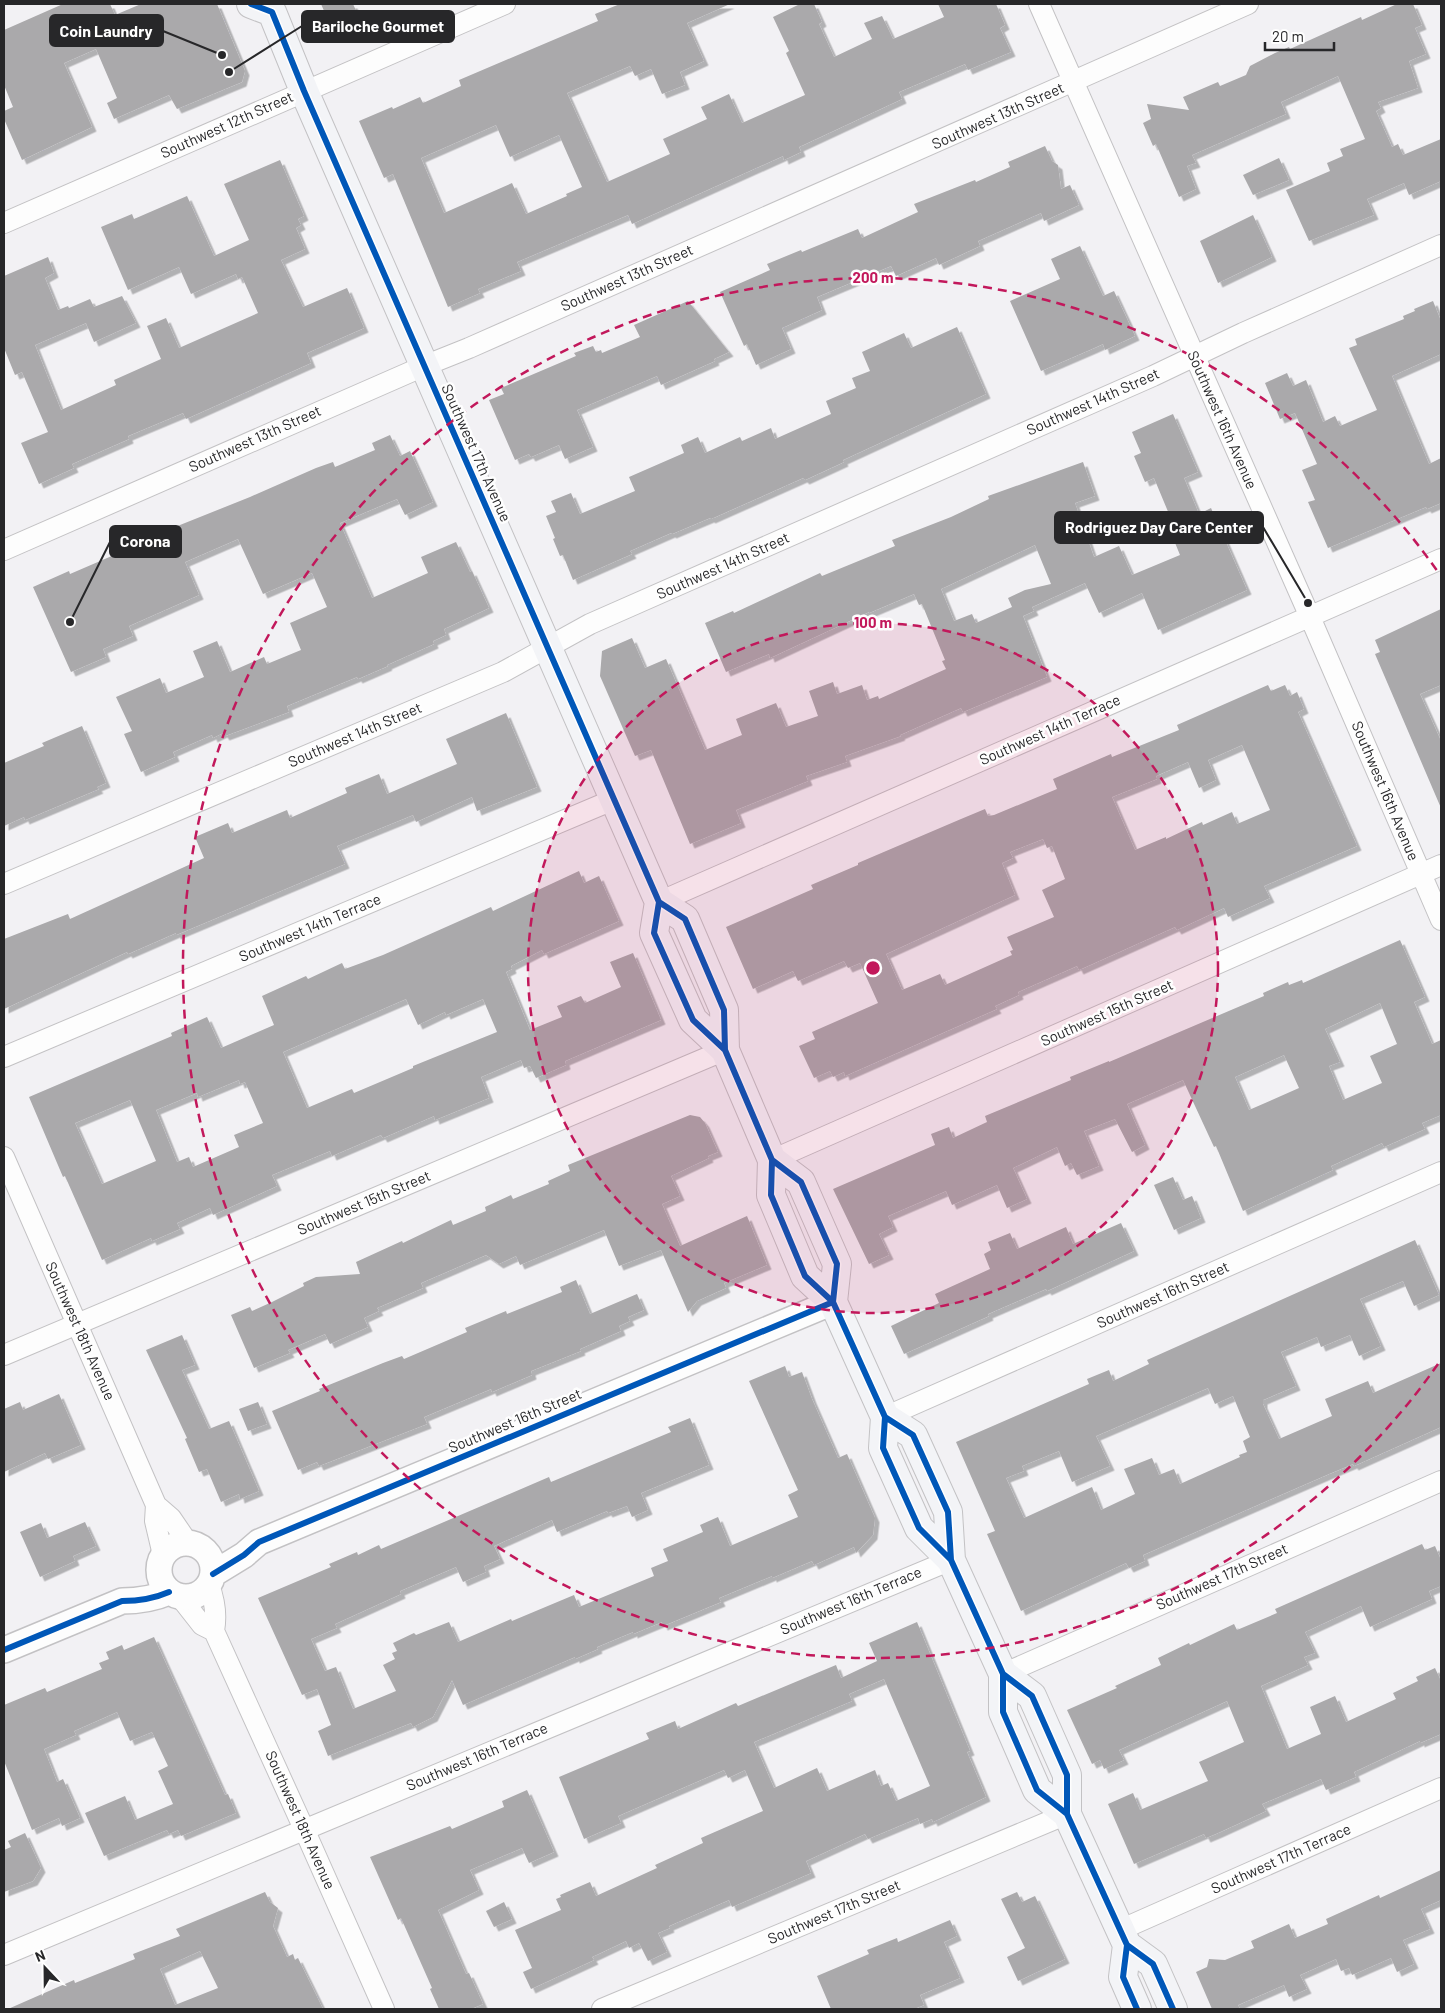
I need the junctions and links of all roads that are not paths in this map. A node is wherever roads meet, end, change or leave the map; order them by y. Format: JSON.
{"nodes":[{"id":1,"x":505,"y":4,"type":"edge"},
{"id":2,"x":1039,"y":4,"type":"edge"},
{"id":3,"x":1248,"y":4,"type":"edge"},
{"id":4,"x":267,"y":7,"type":"edge"},
{"id":5,"x":1074,"y":82,"type":"junction"},
{"id":6,"x":304,"y":91,"type":"junction"},
{"id":7,"x":4,"y":223,"type":"edge"},
{"id":8,"x":1441,"y":245,"type":"edge"},
{"id":9,"x":1194,"y":358,"type":"junction"},
{"id":10,"x":424,"y":366,"type":"junction"},
{"id":11,"x":4,"y":550,"type":"edge"},
{"id":12,"x":1441,"y":559,"type":"edge"},
{"id":13,"x":1310,"y":616,"type":"junction"},
{"id":14,"x":547,"y":646,"type":"junction"},
{"id":15,"x":615,"y":799,"type":"junction"},
{"id":16,"x":1441,"y":865,"type":"edge"},
{"id":17,"x":1421,"y":874,"type":"junction"},
{"id":18,"x":4,"y":884,"type":"edge"},
{"id":19,"x":659,"y":902,"type":"junction"},
{"id":20,"x":1441,"y":920,"type":"edge"},
{"id":21,"x":725,"y":1050,"type":"junction"},
{"id":22,"x":4,"y":1057,"type":"edge"},
{"id":23,"x":4,"y":1157,"type":"edge"},
{"id":24,"x":772,"y":1160,"type":"junction"},
{"id":25,"x":1441,"y":1172,"type":"edge"},
{"id":26,"x":833,"y":1302,"type":"junction"},
{"id":27,"x":77,"y":1325,"type":"junction"},
{"id":28,"x":4,"y":1355,"type":"edge"},
{"id":29,"x":885,"y":1417,"type":"junction"},
{"id":30,"x":1441,"y":1481,"type":"edge"},
{"id":31,"x":156,"y":1505,"type":"junction"},
{"id":32,"x":259,"y":1542,"type":"junction"},
{"id":33,"x":196,"y":1546,"type":"junction"},
{"id":34,"x":951,"y":1560,"type":"junction"},
{"id":35,"x":160,"y":1561,"type":"junction"},
{"id":36,"x":211,"y":1580,"type":"junction"},
{"id":37,"x":175,"y":1595,"type":"junction"},
{"id":38,"x":122,"y":1600,"type":"junction"},
{"id":39,"x":214,"y":1631,"type":"junction"},
{"id":40,"x":4,"y":1650,"type":"edge"},
{"id":41,"x":1003,"y":1674,"type":"junction"},
{"id":42,"x":1441,"y":1788,"type":"edge"},
{"id":43,"x":1067,"y":1814,"type":"junction"},
{"id":44,"x":304,"y":1830,"type":"junction"},
{"id":45,"x":1123,"y":1938,"type":"junction"},
{"id":46,"x":4,"y":1955,"type":"edge"},
{"id":47,"x":384,"y":2009,"type":"edge"},
{"id":48,"x":602,"y":2009,"type":"edge"},
{"id":49,"x":1138,"y":2009,"type":"edge"},
{"id":50,"x":1173,"y":2009,"type":"edge"}],
"edges":[{"from":1,"to":6,"type":"street","name":"Southwest 12th Street"},
{"from":2,"to":5,"type":"street","name":"Southwest 16th Avenue"},
{"from":3,"to":5,"type":"street","name":"Southwest 13th Street"},
{"from":4,"to":6,"type":"main road","name":"Southwest 17th Avenue"},
{"from":5,"to":9,"type":"street","name":"Southwest 16th Avenue"},
{"from":5,"to":10,"type":"street","name":"Southwest 13th Street"},
{"from":6,"to":7,"type":"street","name":"Southwest 12th Street"},
{"from":6,"to":10,"type":"main road","name":"Southwest 17th Avenue"},
{"from":8,"to":9,"type":"street","name":"Southwest 14th Street"},
{"from":9,"to":13,"type":"street","name":"Southwest 16th Avenue"},
{"from":9,"to":14,"type":"street","name":"Southwest 14th Street"},
{"from":10,"to":11,"type":"street","name":"Southwest 13th Street"},
{"from":10,"to":14,"type":"main road","name":"Southwest 17th Avenue"},
{"from":12,"to":13,"type":"street","name":"Southwest 14th Terrace"},
{"from":13,"to":17,"type":"street","name":"Southwest 16th Avenue"},
{"from":13,"to":19,"type":"street","name":"Southwest 14th Terrace"},
{"from":14,"to":15,"type":"main road","name":"Southwest 17th Avenue"},
{"from":14,"to":18,"type":"street","name":"Southwest 14th Street"},
{"from":15,"to":19,"type":"main road","name":"Southwest 17th Avenue"},
{"from":15,"to":22,"type":"street","name":"Southwest 14th Terrace"},
{"from":16,"to":17,"type":"street","name":"Southwest 15th Street"},
{"from":17,"to":20,"type":"street","name":"Southwest 16th Avenue"},
{"from":17,"to":24,"type":"street","name":"Southwest 15th Street"},
{"from":19,"to":21,"type":"main road"},
{"from":21,"to":24,"type":"main road"},
{"from":21,"to":27,"type":"street","name":"Southwest 15th Street"},
{"from":23,"to":27,"type":"street","name":"Southwest 18th Avenue"},
{"from":24,"to":26,"type":"main road"},
{"from":25,"to":29,"type":"street","name":"Southwest 16th Street"},
{"from":26,"to":29,"type":"main road"},
{"from":26,"to":32,"type":"street","name":"Southwest 16th Street"},
{"from":27,"to":28,"type":"street","name":"Southwest 15th Street"},
{"from":27,"to":31,"type":"street","name":"Southwest 18th Avenue"},
{"from":29,"to":34,"type":"main road"},
{"from":30,"to":41,"type":"street","name":"Southwest 17th Street"},
{"from":31,"to":33,"type":"street","name":"Southwest 18th Avenue"},
{"from":31,"to":35,"type":"street","name":"Southwest 18th Avenue"},
{"from":32,"to":33,"type":"street","name":"Southwest 16th Street"},
{"from":32,"to":36,"type":"street","name":"Southwest 16th Street"},
{"from":33,"to":35,"type":"street"},
{"from":33,"to":36,"type":"street"},
{"from":34,"to":41,"type":"main road"},
{"from":34,"to":44,"type":"street","name":"Southwest 16th Terrace"},
{"from":35,"to":37,"type":"street"},
{"from":35,"to":38,"type":"street"},
{"from":36,"to":37,"type":"street"},
{"from":36,"to":39,"type":"street","name":"Southwest 18th Avenue"},
{"from":37,"to":38,"type":"street"},
{"from":37,"to":39,"type":"street","name":"Southwest 18th Avenue"},
{"from":38,"to":40,"type":"street"},
{"from":39,"to":44,"type":"street","name":"Southwest 18th Avenue"},
{"from":41,"to":43,"type":"main road"},
{"from":42,"to":45,"type":"street","name":"Southwest 17th Terrace"},
{"from":43,"to":45,"type":"main road"},
{"from":43,"to":48,"type":"street","name":"Southwest 17th Street"},
{"from":44,"to":46,"type":"street","name":"Southwest 16th Terrace"},
{"from":44,"to":47,"type":"street","name":"Southwest 18th Avenue"},
{"from":45,"to":49,"type":"main road"},
{"from":45,"to":50,"type":"main road"}]}
